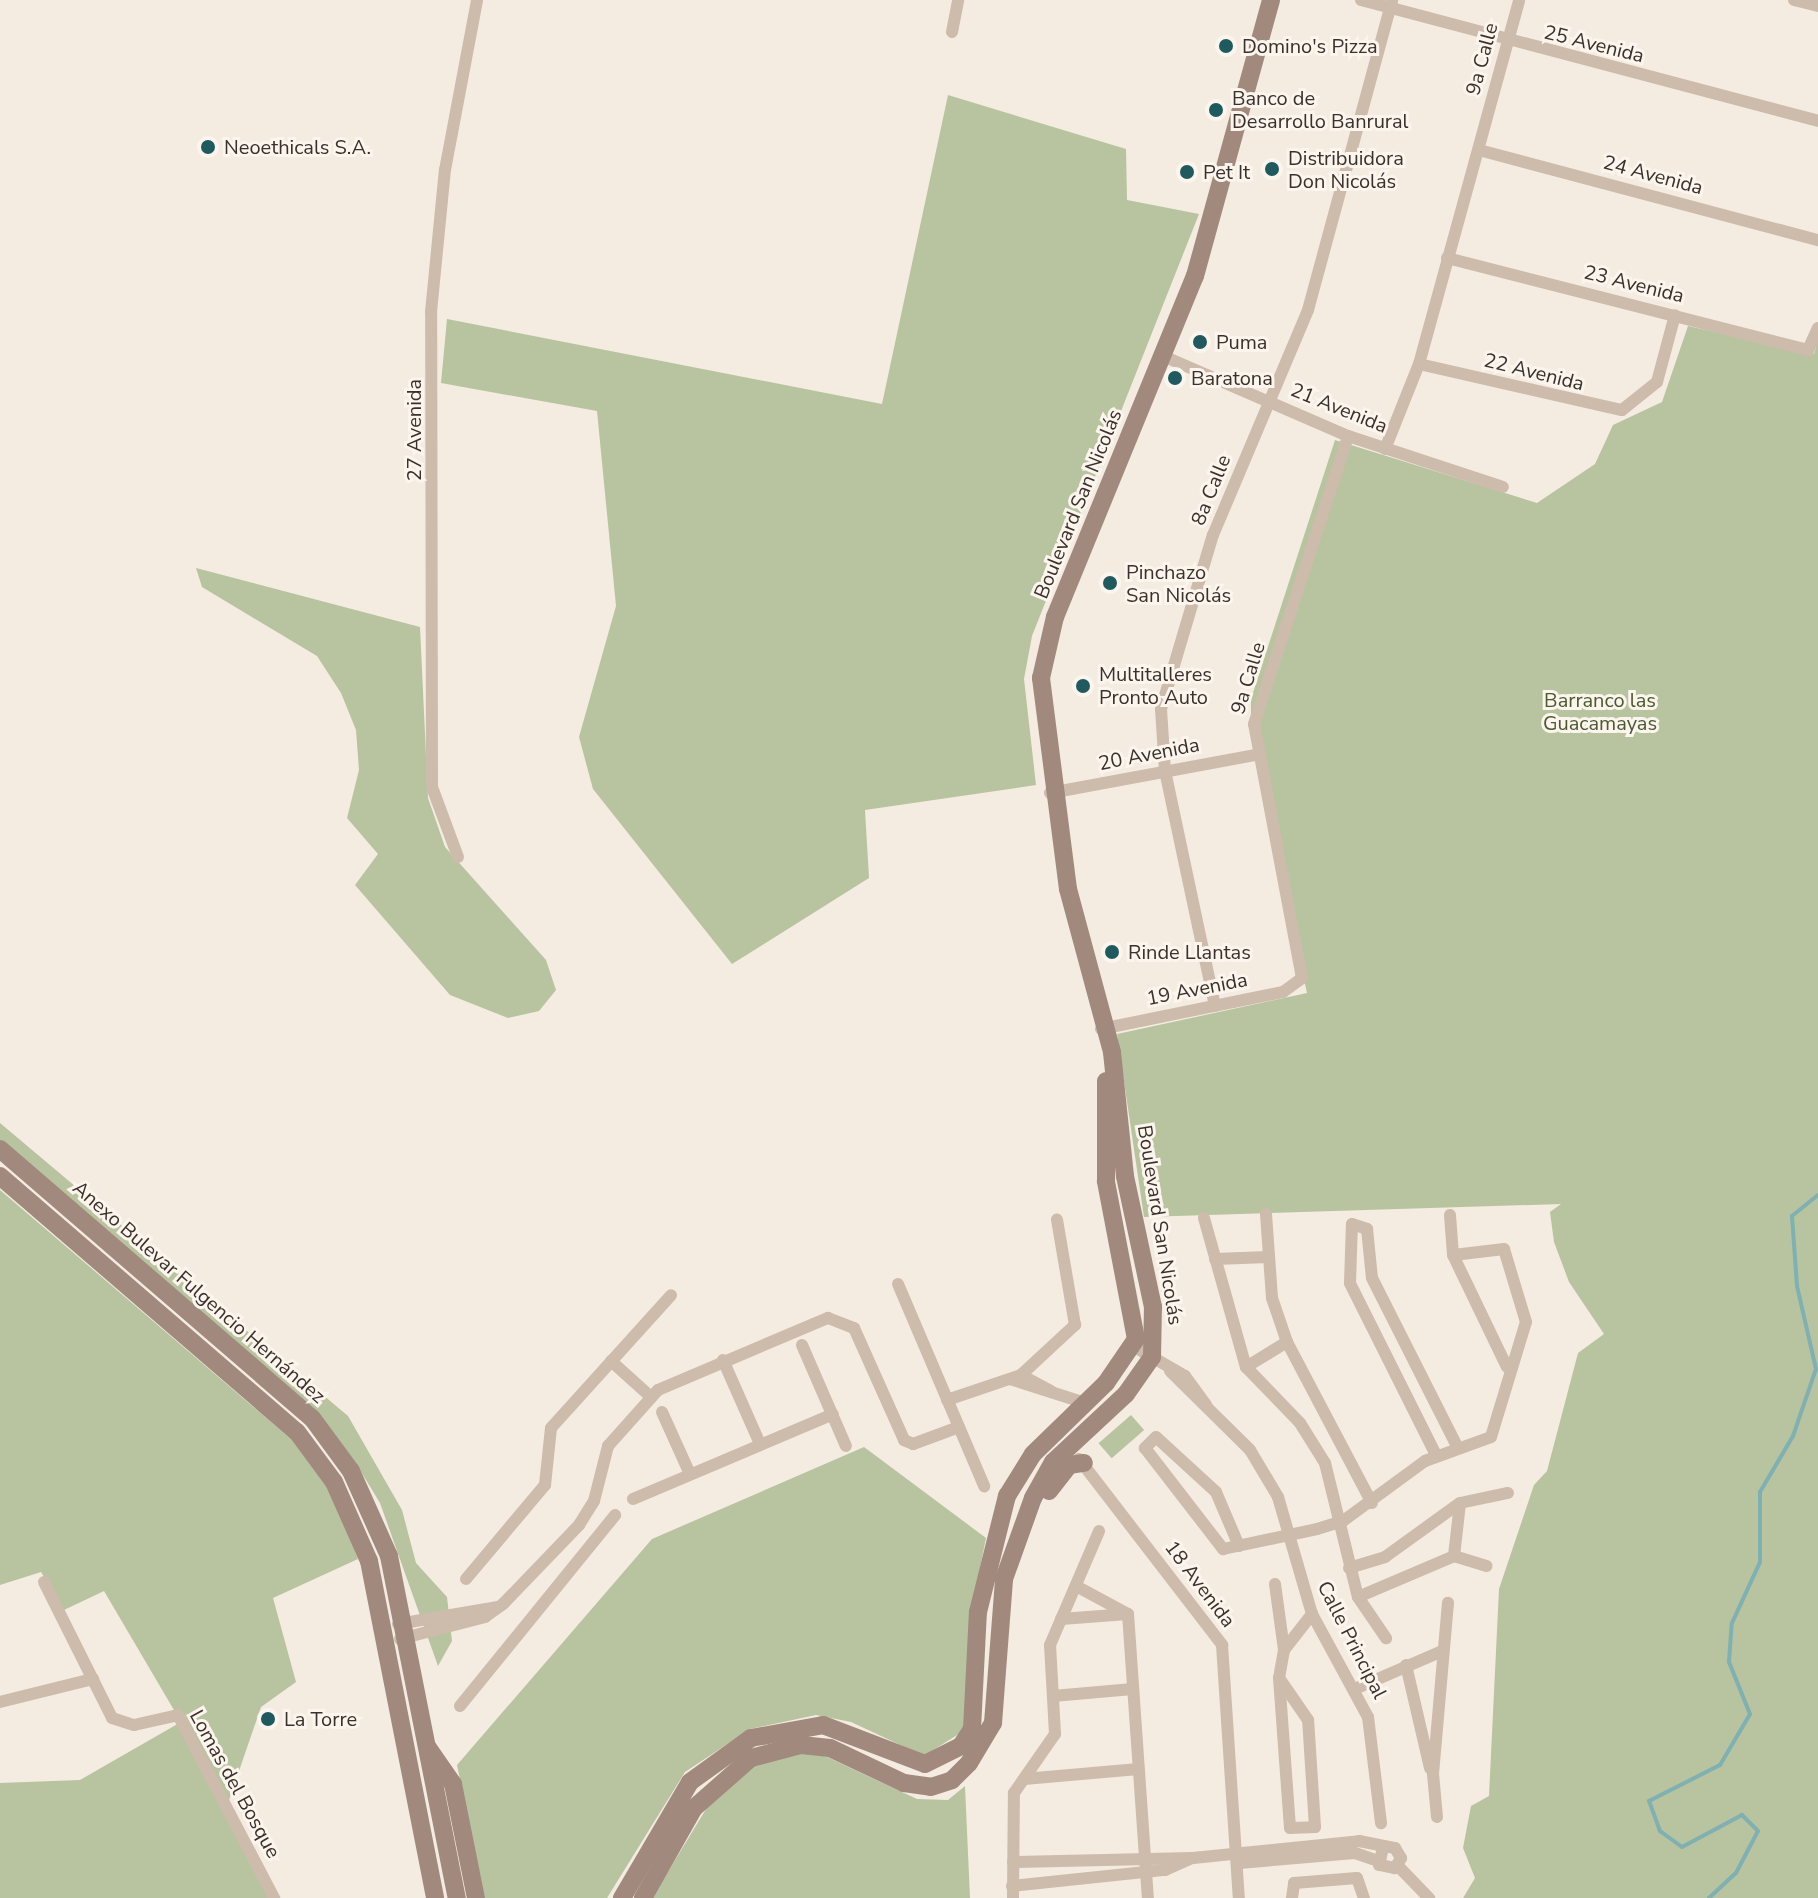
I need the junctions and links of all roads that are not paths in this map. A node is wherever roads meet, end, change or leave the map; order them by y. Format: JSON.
{"nodes":[{"id":1,"x":477,"y":0,"type":"edge"},
{"id":2,"x":958,"y":0,"type":"edge"},
{"id":3,"x":1271,"y":0,"type":"edge"},
{"id":4,"x":1361,"y":0,"type":"edge"},
{"id":5,"x":1519,"y":0,"type":"edge"},
{"id":6,"x":1794,"y":0,"type":"edge"},
{"id":7,"x":1390,"y":4,"type":"edge"},
{"id":8,"x":1818,"y":6,"type":"edge"},
{"id":9,"x":952,"y":32,"type":"dead end"},
{"id":10,"x":1507,"y":43,"type":"junction"},
{"id":11,"x":1818,"y":121,"type":"edge"},
{"id":12,"x":1479,"y":150,"type":"junction"},
{"id":13,"x":1818,"y":240,"type":"edge"},
{"id":14,"x":1447,"y":258,"type":"junction"},
{"id":15,"x":1675,"y":315,"type":"junction"},
{"id":16,"x":1818,"y":328,"type":"edge"},
{"id":17,"x":1163,"y":356,"type":"junction"},
{"id":18,"x":1419,"y":364,"type":"junction"},
{"id":19,"x":1270,"y":401,"type":"junction"},
{"id":20,"x":1348,"y":436,"type":"junction"},
{"id":21,"x":1385,"y":449,"type":"junction"},
{"id":22,"x":1503,"y":487,"type":"dead end"},
{"id":23,"x":1255,"y":755,"type":"junction"},
{"id":24,"x":1165,"y":771,"type":"junction"},
{"id":25,"x":1050,"y":793,"type":"junction"},
{"id":26,"x":458,"y":857,"type":"dead end"},
{"id":27,"x":1298,"y":984,"type":"joint"},
{"id":28,"x":1215,"y":1006,"type":"junction"},
{"id":29,"x":1103,"y":1034,"type":"junction"},
{"id":30,"x":0,"y":1149,"type":"edge"},
{"id":31,"x":0,"y":1176,"type":"edge"},
{"id":32,"x":1266,"y":1214,"type":"dead end"},
{"id":33,"x":1450,"y":1215,"type":"dead end"},
{"id":34,"x":1204,"y":1218,"type":"dead end"},
{"id":35,"x":1057,"y":1220,"type":"dead end"},
{"id":36,"x":1453,"y":1255,"type":"junction"},
{"id":37,"x":1269,"y":1257,"type":"junction"},
{"id":38,"x":1215,"y":1259,"type":"junction"},
{"id":39,"x":898,"y":1284,"type":"dead end"},
{"id":40,"x":671,"y":1295,"type":"dead end"},
{"id":41,"x":1287,"y":1342,"type":"junction"},
{"id":42,"x":802,"y":1345,"type":"dead end"},
{"id":43,"x":1133,"y":1346,"type":"junction"},
{"id":44,"x":1152,"y":1357,"type":"junction"},
{"id":45,"x":1410,"y":1357,"type":"junction"},
{"id":46,"x":723,"y":1360,"type":"junction"},
{"id":47,"x":611,"y":1361,"type":"junction"},
{"id":48,"x":1246,"y":1367,"type":"junction"},
{"id":49,"x":1507,"y":1367,"type":"junction"},
{"id":50,"x":1390,"y":1369,"type":"junction"},
{"id":51,"x":1016,"y":1377,"type":"junction"},
{"id":52,"x":651,"y":1397,"type":"junction"},
{"id":53,"x":947,"y":1400,"type":"junction"},
{"id":54,"x":1082,"y":1406,"type":"junction"},
{"id":55,"x":662,"y":1412,"type":"dead end"},
{"id":56,"x":833,"y":1414,"type":"junction"},
{"id":57,"x":959,"y":1427,"type":"junction"},
{"id":58,"x":760,"y":1444,"type":"junction"},
{"id":59,"x":846,"y":1446,"type":"dead end"},
{"id":60,"x":1457,"y":1446,"type":"junction"},
{"id":61,"x":1065,"y":1447,"type":"junction"},
{"id":62,"x":1436,"y":1455,"type":"junction"},
{"id":63,"x":1084,"y":1463,"type":"junction"},
{"id":64,"x":690,"y":1474,"type":"junction"},
{"id":65,"x":984,"y":1486,"type":"dead end"},
{"id":66,"x":1508,"y":1493,"type":"dead end"},
{"id":67,"x":633,"y":1499,"type":"dead end"},
{"id":68,"x":1372,"y":1503,"type":"junction"},
{"id":69,"x":1460,"y":1503,"type":"junction"},
{"id":70,"x":615,"y":1515,"type":"dead end"},
{"id":71,"x":1343,"y":1521,"type":"junction"},
{"id":72,"x":1099,"y":1531,"type":"dead end"},
{"id":73,"x":571,"y":1533,"type":"junction"},
{"id":74,"x":1288,"y":1535,"type":"junction"},
{"id":75,"x":1239,"y":1546,"type":"junction"},
{"id":76,"x":585,"y":1547,"type":"junction"},
{"id":77,"x":1454,"y":1556,"type":"junction"},
{"id":78,"x":1487,"y":1566,"type":"dead end"},
{"id":79,"x":1349,"y":1568,"type":"junction"},
{"id":80,"x":466,"y":1579,"type":"dead end"},
{"id":81,"x":44,"y":1582,"type":"dead end"},
{"id":82,"x":1275,"y":1584,"type":"dead end"},
{"id":83,"x":1076,"y":1586,"type":"junction"},
{"id":84,"x":1358,"y":1597,"type":"junction"},
{"id":85,"x":1448,"y":1603,"type":"dead end"},
{"id":86,"x":1128,"y":1614,"type":"junction"},
{"id":87,"x":1312,"y":1614,"type":"junction"},
{"id":88,"x":1061,"y":1619,"type":"junction"},
{"id":89,"x":404,"y":1630,"type":"junction"},
{"id":90,"x":996,"y":1632,"type":"junction"},
{"id":91,"x":384,"y":1635,"type":"junction"},
{"id":92,"x":1386,"y":1638,"type":"dead end"},
{"id":93,"x":1284,"y":1650,"type":"junction"},
{"id":94,"x":1442,"y":1651,"type":"junction"},
{"id":95,"x":1406,"y":1665,"type":"junction"},
{"id":96,"x":1279,"y":1678,"type":"junction"},
{"id":97,"x":93,"y":1679,"type":"junction"},
{"id":98,"x":1357,"y":1688,"type":"junction"},
{"id":99,"x":1133,"y":1689,"type":"junction"},
{"id":100,"x":1053,"y":1696,"type":"junction"},
{"id":101,"x":0,"y":1702,"type":"edge"},
{"id":102,"x":460,"y":1706,"type":"dead end"},
{"id":103,"x":426,"y":1746,"type":"junction"},
{"id":104,"x":1139,"y":1769,"type":"junction"},
{"id":105,"x":1433,"y":1774,"type":"junction"},
{"id":106,"x":1024,"y":1779,"type":"junction"},
{"id":107,"x":1437,"y":1817,"type":"dead end"},
{"id":108,"x":1381,"y":1823,"type":"dead end"},
{"id":109,"x":1383,"y":1848,"type":"junction"},
{"id":110,"x":1144,"y":1856,"type":"junction"},
{"id":111,"x":1193,"y":1858,"type":"junction"},
{"id":112,"x":1378,"y":1861,"type":"junction"},
{"id":113,"x":1013,"y":1862,"type":"junction"},
{"id":114,"x":1239,"y":1862,"type":"junction"},
{"id":115,"x":1398,"y":1866,"type":"junction"},
{"id":116,"x":639,"y":1867,"type":"junction"},
{"id":117,"x":1146,"y":1872,"type":"junction"},
{"id":118,"x":1013,"y":1892,"type":"edge"},
{"id":119,"x":1361,"y":1894,"type":"edge"},
{"id":120,"x":274,"y":1898,"type":"edge"},
{"id":121,"x":435,"y":1898,"type":"edge"},
{"id":122,"x":457,"y":1898,"type":"edge"},
{"id":123,"x":476,"y":1898,"type":"edge"},
{"id":124,"x":612,"y":1898,"type":"edge"},
{"id":125,"x":622,"y":1898,"type":"edge"},
{"id":126,"x":643,"y":1898,"type":"edge"},
{"id":127,"x":1148,"y":1898,"type":"edge"},
{"id":128,"x":1239,"y":1898,"type":"edge"},
{"id":129,"x":1292,"y":1898,"type":"edge"},
{"id":130,"x":1345,"y":1898,"type":"edge"},
{"id":131,"x":1429,"y":1898,"type":"edge"}],
"edges":[{"from":1,"to":26,"type":"street","name":"27 Avenida"},
{"from":2,"to":9,"type":"street"},
{"from":3,"to":17,"type":"main road","name":"Boulevard San Nicolás"},
{"from":4,"to":7,"type":"street","name":"25 Avenida"},
{"from":5,"to":10,"type":"street","name":"9a Calle"},
{"from":6,"to":8,"type":"street"},
{"from":7,"to":10,"type":"street","name":"25 Avenida"},
{"from":7,"to":19,"type":"street","name":"8a Calle"},
{"from":10,"to":11,"type":"street","name":"25 Avenida"},
{"from":10,"to":12,"type":"street","name":"9a Calle"},
{"from":12,"to":13,"type":"street","name":"24 Avenida"},
{"from":12,"to":14,"type":"street","name":"9a Calle"},
{"from":14,"to":15,"type":"street","name":"23 Avenida"},
{"from":14,"to":18,"type":"street","name":"9a Calle"},
{"from":15,"to":16,"type":"street","name":"23 Avenida"},
{"from":15,"to":18,"type":"street","name":"22 Avenida"},
{"from":17,"to":19,"type":"street","name":"21 Avenida"},
{"from":17,"to":25,"type":"main road","name":"Boulevard San Nicolás"},
{"from":18,"to":21,"type":"street","name":"9a Calle"},
{"from":19,"to":20,"type":"street","name":"21 Avenida"},
{"from":19,"to":24,"type":"street","name":"8a Calle"},
{"from":20,"to":21,"type":"street","name":"21 Avenida"},
{"from":20,"to":23,"type":"street","name":"9a Calle"},
{"from":21,"to":22,"type":"street","name":"21 Avenida"},
{"from":23,"to":24,"type":"street","name":"20 Avenida"},
{"from":23,"to":27,"type":"street","name":"9a Calle"},
{"from":24,"to":25,"type":"street","name":"20 Avenida"},
{"from":24,"to":28,"type":"street","name":"8a Calle"},
{"from":25,"to":29,"type":"main road","name":"Boulevard San Nicolás"},
{"from":27,"to":28,"type":"street","name":"19 Avenida"},
{"from":28,"to":29,"type":"street","name":"19 Avenida"},
{"from":29,"to":43,"type":"main road","name":"Boulevard San Nicolás"},
{"from":29,"to":44,"type":"main road","name":"Boulevard San Nicolás"},
{"from":30,"to":89,"type":"main road","name":"Anexo Bulevar Fulgencio Hernández"},
{"from":31,"to":91,"type":"main road","name":"Anexo Bulevar Fulgencio Hernández"},
{"from":32,"to":37,"type":"street"},
{"from":33,"to":36,"type":"street"},
{"from":34,"to":38,"type":"street"},
{"from":35,"to":51,"type":"street"},
{"from":36,"to":49,"type":"street"},
{"from":36,"to":49,"type":"street"},
{"from":37,"to":38,"type":"street"},
{"from":37,"to":41,"type":"street"},
{"from":38,"to":48,"type":"street"},
{"from":39,"to":53,"type":"street"},
{"from":40,"to":47,"type":"street"},
{"from":41,"to":48,"type":"street"},
{"from":41,"to":68,"type":"street"},
{"from":42,"to":56,"type":"street"},
{"from":43,"to":44,"type":"street","name":"Calle Principal"},
{"from":43,"to":54,"type":"main road"},
{"from":44,"to":61,"type":"main road"},
{"from":44,"to":74,"type":"street","name":"Calle Principal"},
{"from":45,"to":50,"type":"street"},
{"from":45,"to":50,"type":"street"},
{"from":45,"to":60,"type":"street"},
{"from":46,"to":52,"type":"street"},
{"from":46,"to":57,"type":"street"},
{"from":46,"to":58,"type":"street"},
{"from":47,"to":52,"type":"street"},
{"from":47,"to":80,"type":"street"},
{"from":48,"to":71,"type":"street"},
{"from":49,"to":60,"type":"street"},
{"from":50,"to":62,"type":"street"},
{"from":51,"to":53,"type":"street"},
{"from":51,"to":54,"type":"street"},
{"from":52,"to":73,"type":"street"},
{"from":53,"to":57,"type":"street"},
{"from":54,"to":61,"type":"main road"},
{"from":54,"to":116,"type":"main road"},
{"from":55,"to":64,"type":"street"},
{"from":56,"to":58,"type":"street"},
{"from":56,"to":59,"type":"street"},
{"from":57,"to":65,"type":"street"},
{"from":58,"to":64,"type":"street"},
{"from":60,"to":62,"type":"street"},
{"from":61,"to":63,"type":"street","name":"18 Avenida"},
{"from":61,"to":90,"type":"main road"},
{"from":62,"to":68,"type":"street"},
{"from":63,"to":90,"type":"main road"},
{"from":63,"to":114,"type":"street","name":"18 Avenida"},
{"from":64,"to":67,"type":"street"},
{"from":66,"to":69,"type":"street"},
{"from":68,"to":71,"type":"street"},
{"from":69,"to":77,"type":"street"},
{"from":69,"to":79,"type":"street"},
{"from":70,"to":76,"type":"street"},
{"from":71,"to":74,"type":"street"},
{"from":71,"to":79,"type":"street"},
{"from":72,"to":83,"type":"street"},
{"from":73,"to":76,"type":"street"},
{"from":73,"to":89,"type":"street"},
{"from":74,"to":75,"type":"street"},
{"from":74,"to":87,"type":"street","name":"Calle Principal"},
{"from":75,"to":75,"type":"street"},
{"from":76,"to":102,"type":"street"},
{"from":77,"to":78,"type":"street"},
{"from":77,"to":84,"type":"street"},
{"from":79,"to":84,"type":"street"},
{"from":81,"to":97,"type":"street","name":"Lomas del Bosque"},
{"from":82,"to":93,"type":"street"},
{"from":83,"to":86,"type":"street"},
{"from":83,"to":88,"type":"street"},
{"from":84,"to":92,"type":"street"},
{"from":85,"to":94,"type":"street"},
{"from":86,"to":88,"type":"street"},
{"from":86,"to":99,"type":"street"},
{"from":87,"to":93,"type":"street"},
{"from":87,"to":98,"type":"street","name":"Calle Principal"},
{"from":88,"to":100,"type":"street"},
{"from":89,"to":91,"type":"street"},
{"from":89,"to":103,"type":"main road","name":"Anexo Bulevar Fulgencio Hernández"},
{"from":90,"to":126,"type":"main road"},
{"from":91,"to":121,"type":"main road","name":"Anexo Bulevar Fulgencio Hernández"},
{"from":93,"to":96,"type":"street"},
{"from":94,"to":95,"type":"street"},
{"from":94,"to":105,"type":"street"},
{"from":95,"to":98,"type":"street"},
{"from":95,"to":105,"type":"street"},
{"from":96,"to":96,"type":"street"},
{"from":97,"to":101,"type":"street"},
{"from":97,"to":120,"type":"street","name":"Lomas del Bosque"},
{"from":98,"to":108,"type":"street","name":"Calle Principal"},
{"from":99,"to":100,"type":"street"},
{"from":99,"to":104,"type":"street"},
{"from":100,"to":106,"type":"street"},
{"from":103,"to":122,"type":"main road","name":"Anexo Bulevar Fulgencio Hernández"},
{"from":103,"to":123,"type":"main road"},
{"from":104,"to":106,"type":"street"},
{"from":104,"to":110,"type":"street"},
{"from":105,"to":107,"type":"street"},
{"from":106,"to":113,"type":"street"},
{"from":109,"to":112,"type":"street"},
{"from":109,"to":114,"type":"street"},
{"from":109,"to":115,"type":"street"},
{"from":110,"to":111,"type":"street"},
{"from":110,"to":113,"type":"street"},
{"from":110,"to":117,"type":"street"},
{"from":111,"to":114,"type":"street"},
{"from":111,"to":117,"type":"street"},
{"from":112,"to":114,"type":"street"},
{"from":112,"to":115,"type":"street"},
{"from":113,"to":118,"type":"street"},
{"from":114,"to":128,"type":"street","name":"18 Avenida"},
{"from":115,"to":131,"type":"street"},
{"from":116,"to":124,"type":"main road"},
{"from":116,"to":125,"type":"main road"},
{"from":117,"to":118,"type":"street"},
{"from":117,"to":127,"type":"street"},
{"from":119,"to":129,"type":"street"},
{"from":119,"to":130,"type":"street"}]}
